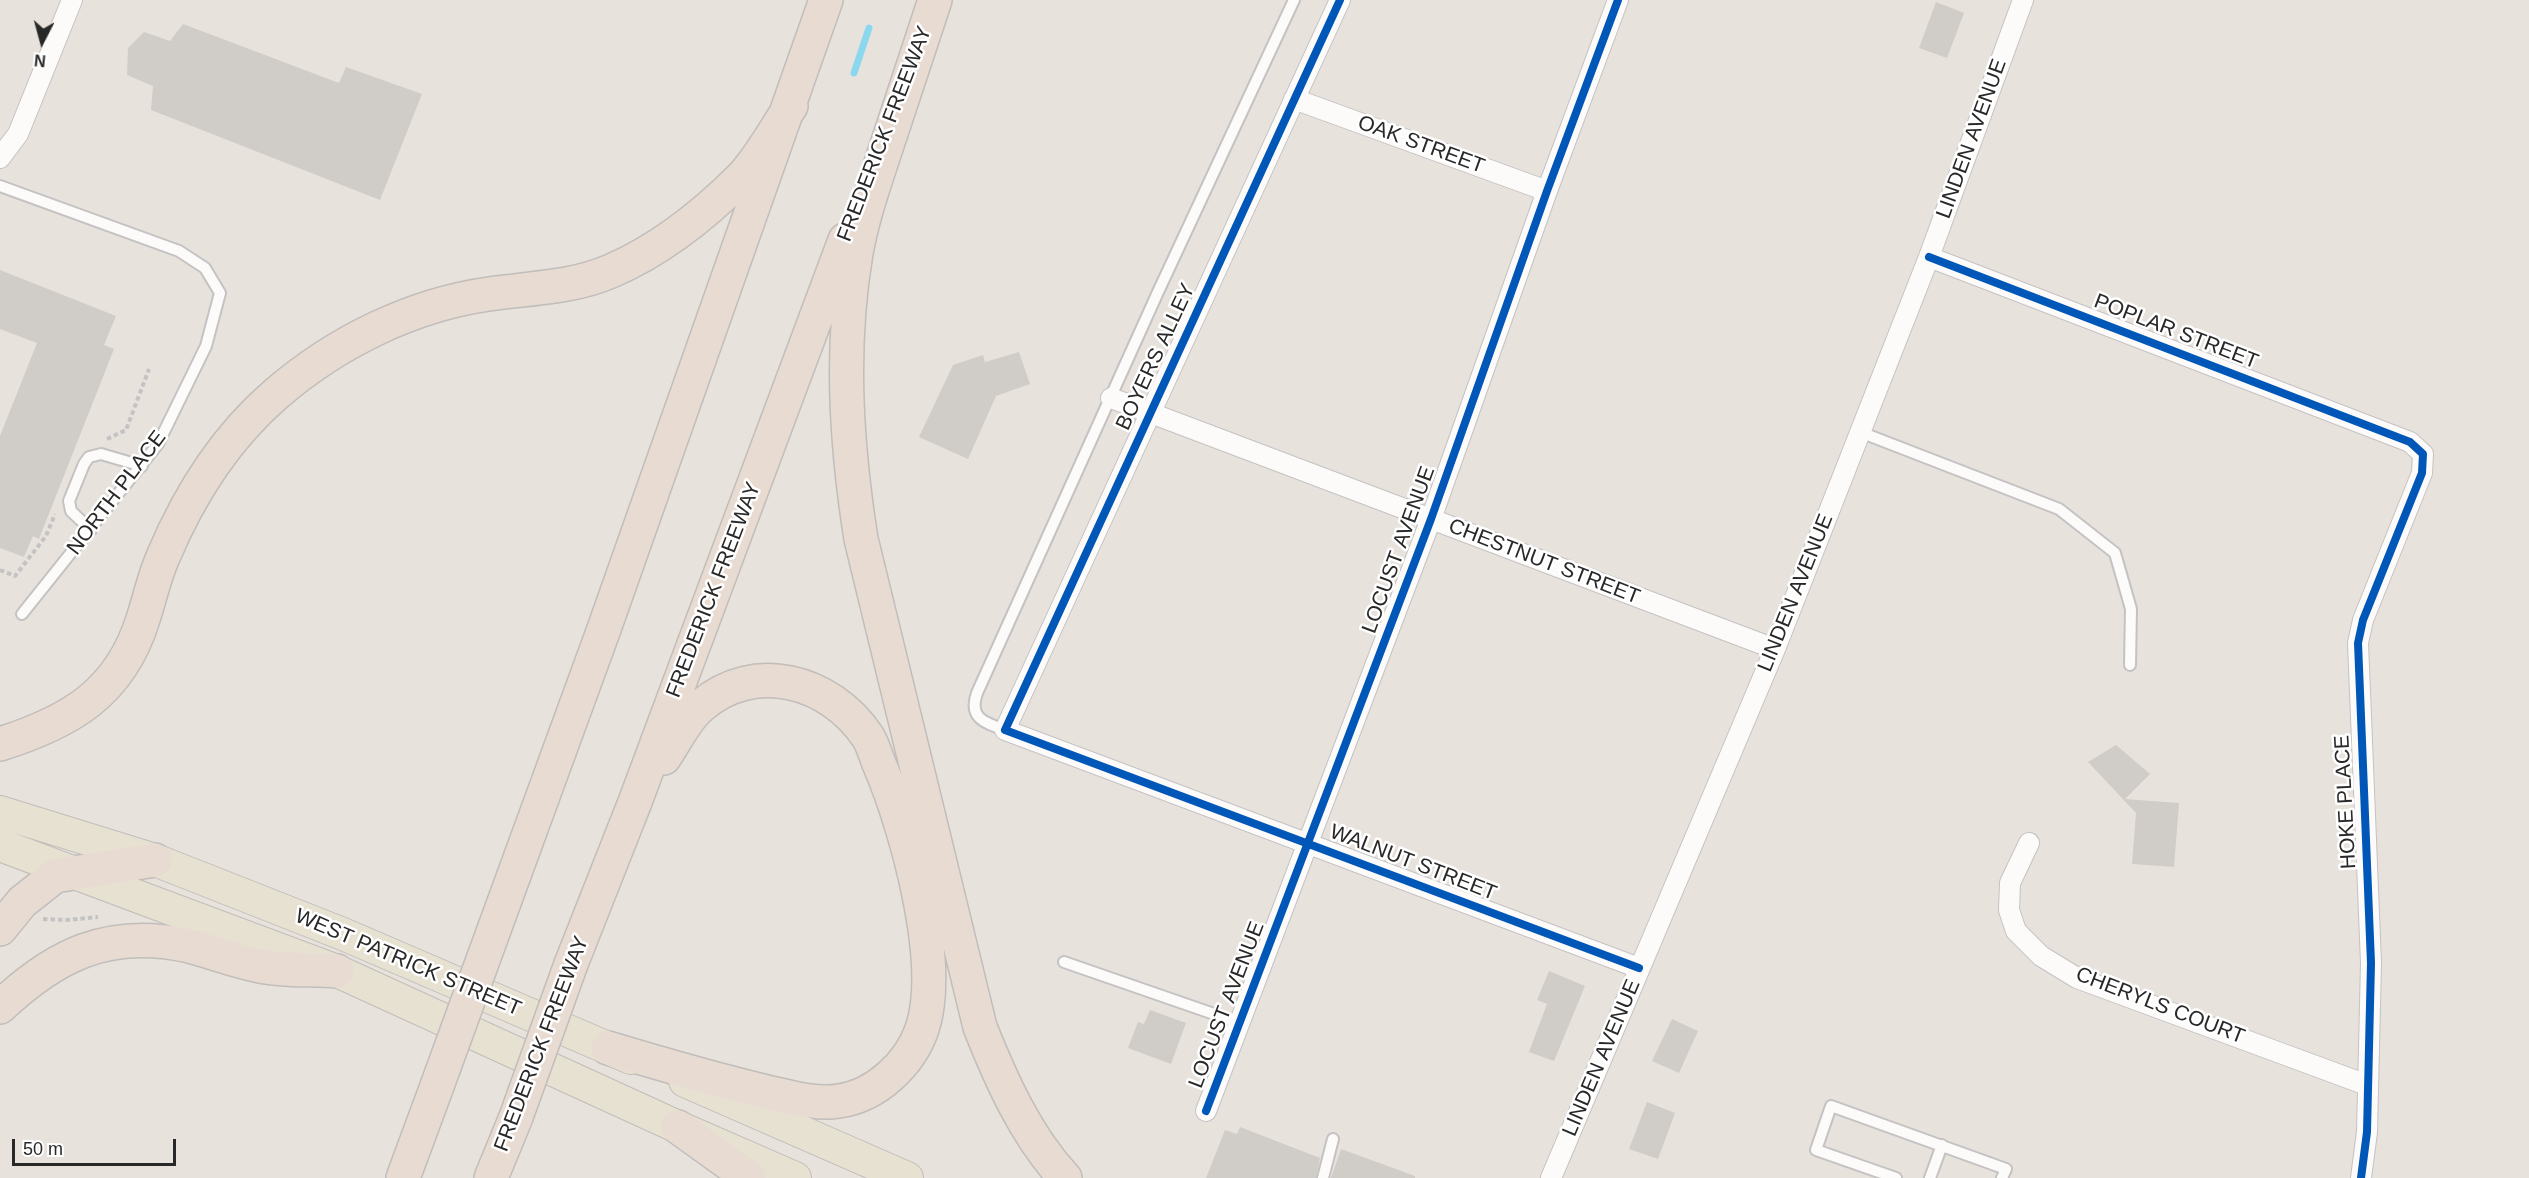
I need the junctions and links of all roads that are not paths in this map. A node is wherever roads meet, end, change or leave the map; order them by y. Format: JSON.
{"nodes":[{"id":1,"x":72,"y":0,"type":"edge"},
{"id":2,"x":826,"y":0,"type":"edge"},
{"id":3,"x":935,"y":0,"type":"edge"},
{"id":4,"x":1294,"y":0,"type":"edge"},
{"id":5,"x":1340,"y":0,"type":"edge"},
{"id":6,"x":1618,"y":0,"type":"edge"},
{"id":7,"x":2023,"y":0,"type":"edge"},
{"id":8,"x":1294,"y":99,"type":"junction"},
{"id":9,"x":791,"y":106,"type":"junction"},
{"id":10,"x":0,"y":158,"type":"edge"},
{"id":11,"x":0,"y":186,"type":"edge"},
{"id":12,"x":1547,"y":191,"type":"junction"},
{"id":13,"x":1929,"y":257,"type":"junction"},
{"id":14,"x":1111,"y":398,"type":"junction"},
{"id":15,"x":1150,"y":414,"type":"junction"},
{"id":16,"x":1860,"y":432,"type":"junction"},
{"id":17,"x":2410,"y":442,"type":"joint"},
{"id":18,"x":142,"y":466,"type":"junction"},
{"id":19,"x":1431,"y":519,"type":"junction"},
{"id":20,"x":91,"y":530,"type":"junction"},
{"id":21,"x":22,"y":614,"type":"dead end"},
{"id":22,"x":1775,"y":649,"type":"junction"},
{"id":23,"x":2130,"y":665,"type":"dead end"},
{"id":24,"x":1005,"y":730,"type":"junction"},
{"id":25,"x":0,"y":744,"type":"edge"},
{"id":26,"x":635,"y":802,"type":"junction"},
{"id":27,"x":0,"y":812,"type":"edge"},
{"id":28,"x":1308,"y":843,"type":"junction"},
{"id":29,"x":2029,"y":843,"type":"dead end"},
{"id":30,"x":0,"y":845,"type":"edge"},
{"id":31,"x":155,"y":860,"type":"junction"},
{"id":32,"x":77,"y":873,"type":"junction"},
{"id":33,"x":0,"y":929,"type":"edge"},
{"id":34,"x":1065,"y":962,"type":"dead end"},
{"id":35,"x":1639,"y":968,"type":"junction"},
{"id":36,"x":337,"y":971,"type":"junction"},
{"id":37,"x":0,"y":1007,"type":"edge"},
{"id":38,"x":1240,"y":1023,"type":"junction"},
{"id":39,"x":608,"y":1048,"type":"junction"},
{"id":40,"x":2367,"y":1085,"type":"junction"},
{"id":41,"x":1206,"y":1111,"type":"dead end"},
{"id":42,"x":678,"y":1127,"type":"junction"},
{"id":43,"x":1334,"y":1139,"type":"dead end"},
{"id":44,"x":1942,"y":1145,"type":"junction"},
{"id":45,"x":403,"y":1178,"type":"edge"},
{"id":46,"x":491,"y":1178,"type":"edge"},
{"id":47,"x":749,"y":1178,"type":"edge"},
{"id":48,"x":795,"y":1178,"type":"edge"},
{"id":49,"x":907,"y":1178,"type":"edge"},
{"id":50,"x":1065,"y":1178,"type":"edge"},
{"id":51,"x":1323,"y":1178,"type":"edge"},
{"id":52,"x":1551,"y":1178,"type":"edge"},
{"id":53,"x":1896,"y":1178,"type":"edge"},
{"id":54,"x":1930,"y":1178,"type":"edge"},
{"id":55,"x":2002,"y":1178,"type":"edge"},
{"id":56,"x":2361,"y":1178,"type":"edge"}],
"edges":[{"from":1,"to":10,"type":"street"},
{"from":2,"to":9,"type":"highway"},
{"from":3,"to":26,"type":"highway","name":"FREDERICK FREEWAY"},
{"from":3,"to":50,"type":"highway"},
{"from":4,"to":14,"type":"lane"},
{"from":5,"to":8,"type":"street","name":"BOYERS ALLEY"},
{"from":6,"to":12,"type":"street","name":"LOCUST AVENUE"},
{"from":7,"to":13,"type":"street","name":"LINDEN AVENUE"},
{"from":8,"to":12,"type":"street","name":"OAK STREET"},
{"from":8,"to":15,"type":"street","name":"BOYERS ALLEY"},
{"from":9,"to":25,"type":"highway"},
{"from":9,"to":45,"type":"highway","bridge":true},
{"from":11,"to":18,"type":"lane","name":"NORTH PLACE"},
{"from":12,"to":19,"type":"street","name":"LOCUST AVENUE"},
{"from":13,"to":16,"type":"street","name":"LINDEN AVENUE"},
{"from":13,"to":17,"type":"street","name":"POPLAR STREET"},
{"from":14,"to":15,"type":"street","name":"CHESTNUT STREET"},
{"from":14,"to":24,"type":"lane"},
{"from":15,"to":19,"type":"street","name":"CHESTNUT STREET"},
{"from":15,"to":24,"type":"street","name":"BOYERS ALLEY"},
{"from":16,"to":22,"type":"street","name":"LINDEN AVENUE"},
{"from":16,"to":23,"type":"lane"},
{"from":17,"to":40,"type":"street","name":"HOKE PLACE"},
{"from":18,"to":20,"type":"lane","name":"NORTH PLACE"},
{"from":18,"to":20,"type":"lane"},
{"from":19,"to":22,"type":"street","name":"CHESTNUT STREET"},
{"from":19,"to":28,"type":"street","name":"LOCUST AVENUE"},
{"from":20,"to":21,"type":"lane","name":"NORTH PLACE"},
{"from":22,"to":35,"type":"street","name":"LINDEN AVENUE"},
{"from":24,"to":28,"type":"street","name":"WALNUT STREET"},
{"from":26,"to":39,"type":"highway"},
{"from":26,"to":46,"type":"highway","name":"FREDERICK FREEWAY","bridge":true},
{"from":27,"to":31,"type":"main road","name":"WEST PATRICK STREET"},
{"from":28,"to":35,"type":"street","name":"WALNUT STREET"},
{"from":28,"to":38,"type":"street","name":"LOCUST AVENUE"},
{"from":29,"to":40,"type":"street","name":"CHERYLS COURT"},
{"from":30,"to":32,"type":"main road","name":"WEST PATRICK STREET"},
{"from":31,"to":32,"type":"highway"},
{"from":31,"to":39,"type":"main road","name":"WEST PATRICK STREET"},
{"from":32,"to":33,"type":"highway"},
{"from":32,"to":36,"type":"main road","name":"WEST PATRICK STREET"},
{"from":34,"to":38,"type":"lane"},
{"from":35,"to":52,"type":"street","name":"LINDEN AVENUE"},
{"from":36,"to":37,"type":"highway"},
{"from":36,"to":42,"type":"main road","name":"WEST PATRICK STREET"},
{"from":38,"to":41,"type":"street","name":"LOCUST AVENUE"},
{"from":39,"to":49,"type":"main road","name":"WEST PATRICK STREET"},
{"from":40,"to":56,"type":"street","name":"HOKE PLACE"},
{"from":42,"to":47,"type":"highway"},
{"from":42,"to":48,"type":"main road","name":"WEST PATRICK STREET"},
{"from":43,"to":51,"type":"lane"},
{"from":44,"to":53,"type":"lane"},
{"from":44,"to":54,"type":"lane"},
{"from":44,"to":55,"type":"lane"}]}
